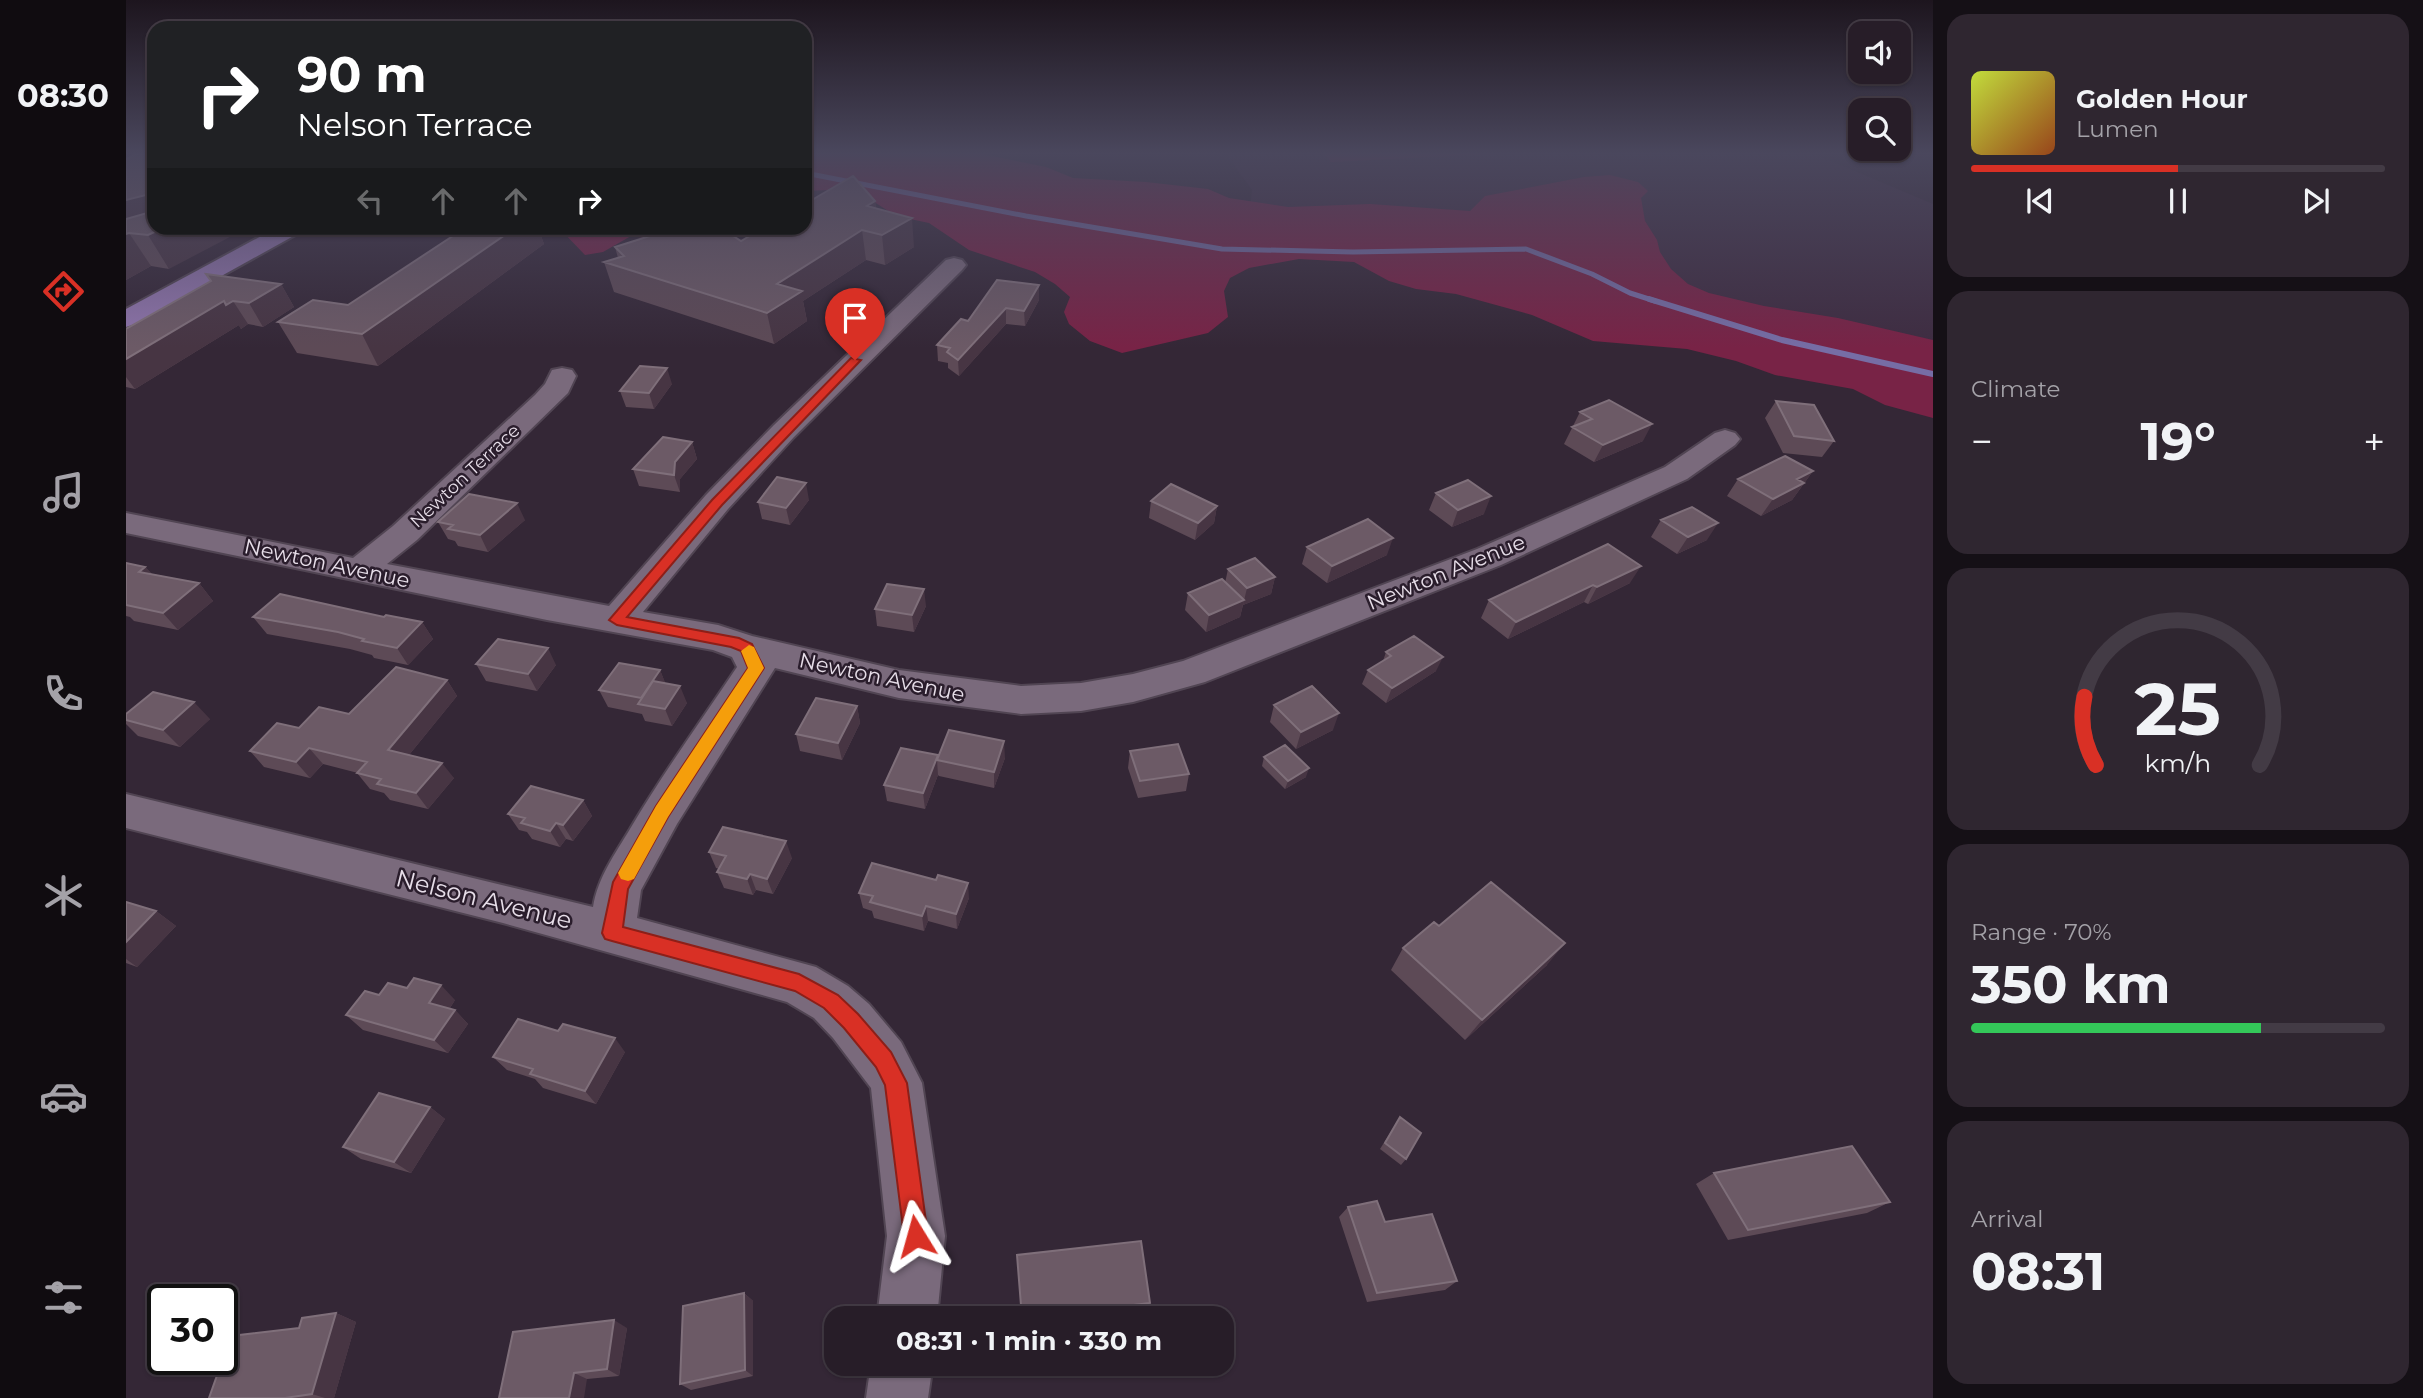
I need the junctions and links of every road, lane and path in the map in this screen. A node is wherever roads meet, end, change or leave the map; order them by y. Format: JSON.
{"nodes":[{"id":1,"x":278,"y":235,"type":"edge"},
{"id":2,"x":954,"y":265,"type":"dead end"},
{"id":3,"x":126,"y":319,"type":"edge"},
{"id":4,"x":562,"y":376,"type":"dead end"},
{"id":5,"x":1725,"y":439,"type":"dead end"},
{"id":6,"x":126,"y":523,"type":"edge"},
{"id":7,"x":360,"y":569,"type":"junction"},
{"id":8,"x":617,"y":620,"type":"junction"},
{"id":9,"x":747,"y":648,"type":"junction"},
{"id":10,"x":126,"y":811,"type":"edge"},
{"id":11,"x":612,"y":933,"type":"junction"},
{"id":12,"x":908,"y":1306,"type":"edge"},
{"id":13,"x":900,"y":1376,"type":"edge"},
{"id":14,"x":897,"y":1398,"type":"edge"}],
"edges":[{"from":1,"to":3,"type":"main road"},
{"from":2,"to":8,"type":"street"},
{"from":4,"to":7,"type":"street","name":"Newton Terrace"},
{"from":5,"to":9,"type":"street","name":"Newton Avenue"},
{"from":6,"to":7,"type":"street","name":"Newton Avenue"},
{"from":7,"to":8,"type":"street","name":"Newton Avenue"},
{"from":8,"to":9,"type":"street","name":"Newton Avenue"},
{"from":9,"to":11,"type":"street"},
{"from":10,"to":11,"type":"street","name":"Nelson Avenue"},
{"from":11,"to":12,"type":"street","name":"Nelson Avenue"},
{"from":13,"to":14,"type":"street"}]}
